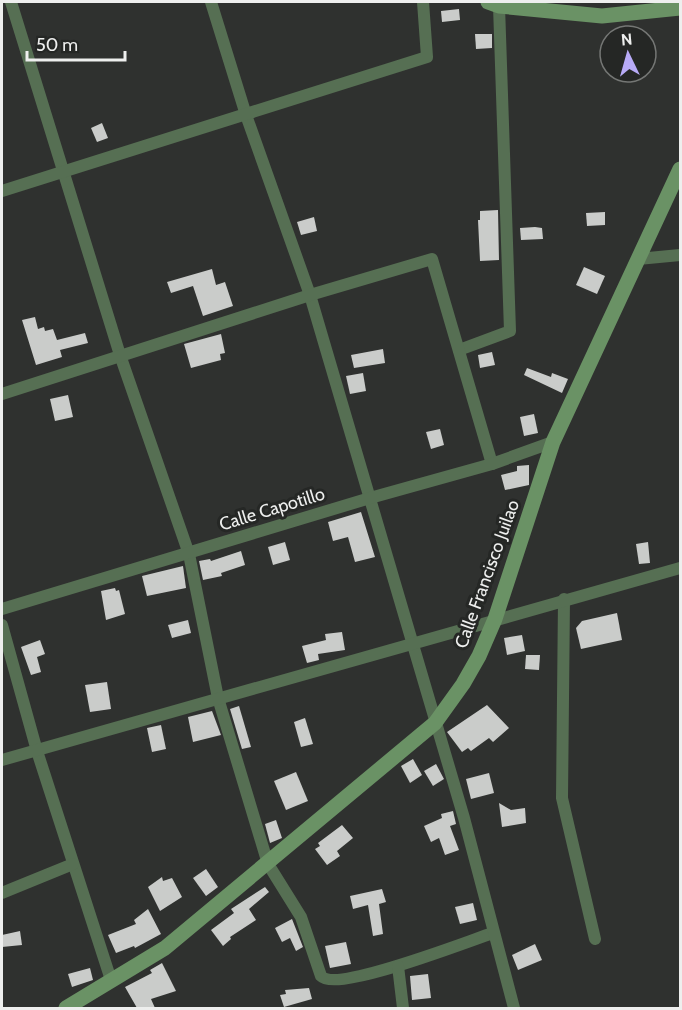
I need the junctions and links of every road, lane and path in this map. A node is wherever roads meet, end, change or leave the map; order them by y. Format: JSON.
{"nodes":[{"id":1,"x":11,"y":2,"type":"edge"},
{"id":2,"x":211,"y":2,"type":"edge"},
{"id":3,"x":423,"y":2,"type":"edge"},
{"id":4,"x":494,"y":4,"type":"edge"},
{"id":5,"x":681,"y":8,"type":"edge"},
{"id":6,"x":246,"y":115,"type":"junction"},
{"id":7,"x":681,"y":169,"type":"edge"},
{"id":8,"x":65,"y":171,"type":"junction"},
{"id":9,"x":2,"y":191,"type":"edge"},
{"id":10,"x":681,"y":255,"type":"edge"},
{"id":11,"x":638,"y":259,"type":"junction"},
{"id":12,"x":310,"y":295,"type":"junction"},
{"id":13,"x":459,"y":350,"type":"junction"},
{"id":14,"x":120,"y":355,"type":"junction"},
{"id":15,"x":2,"y":394,"type":"edge"},
{"id":16,"x":553,"y":442,"type":"junction"},
{"id":17,"x":492,"y":464,"type":"junction"},
{"id":18,"x":370,"y":498,"type":"junction"},
{"id":19,"x":189,"y":554,"type":"junction"},
{"id":20,"x":681,"y":568,"type":"edge"},
{"id":21,"x":564,"y":599,"type":"junction"},
{"id":22,"x":2,"y":609,"type":"edge"},
{"id":23,"x":495,"y":619,"type":"junction"},
{"id":24,"x":2,"y":625,"type":"edge"},
{"id":25,"x":413,"y":646,"type":"junction"},
{"id":26,"x":218,"y":698,"type":"junction"},
{"id":27,"x":435,"y":723,"type":"junction"},
{"id":28,"x":37,"y":751,"type":"junction"},
{"id":29,"x":2,"y":760,"type":"edge"},
{"id":30,"x":73,"y":864,"type":"junction"},
{"id":31,"x":268,"y":864,"type":"junction"},
{"id":32,"x":2,"y":893,"type":"edge"},
{"id":33,"x":493,"y":933,"type":"junction"},
{"id":34,"x":596,"y":939,"type":"dead end"},
{"id":35,"x":398,"y":966,"type":"junction"},
{"id":36,"x":111,"y":980,"type":"junction"},
{"id":37,"x":66,"y":1008,"type":"edge"},
{"id":38,"x":403,"y":1008,"type":"edge"},
{"id":39,"x":514,"y":1008,"type":"edge"}],
"edges":[{"from":1,"to":8,"type":"street"},
{"from":2,"to":6,"type":"street"},
{"from":3,"to":6,"type":"street"},
{"from":4,"to":5,"type":"street"},
{"from":4,"to":13,"type":"street"},
{"from":6,"to":8,"type":"street"},
{"from":6,"to":12,"type":"street"},
{"from":7,"to":11,"type":"street","name":"Calle Francisco Juilao"},
{"from":8,"to":9,"type":"street"},
{"from":8,"to":14,"type":"street"},
{"from":10,"to":11,"type":"street"},
{"from":11,"to":16,"type":"street","name":"Calle Francisco Juilao"},
{"from":12,"to":13,"type":"street"},
{"from":12,"to":14,"type":"street"},
{"from":12,"to":18,"type":"street"},
{"from":13,"to":17,"type":"street"},
{"from":14,"to":15,"type":"street"},
{"from":14,"to":19,"type":"street"},
{"from":16,"to":17,"type":"street","name":"Calle Capotillo"},
{"from":16,"to":23,"type":"street","name":"Calle Francisco Juilao"},
{"from":17,"to":18,"type":"street","name":"Calle Capotillo"},
{"from":18,"to":19,"type":"street","name":"Calle Capotillo"},
{"from":18,"to":25,"type":"street"},
{"from":19,"to":22,"type":"street","name":"Calle Capotillo"},
{"from":19,"to":26,"type":"street"},
{"from":20,"to":21,"type":"street"},
{"from":21,"to":23,"type":"street"},
{"from":21,"to":34,"type":"street"},
{"from":23,"to":25,"type":"street"},
{"from":23,"to":27,"type":"street","name":"Calle Francisco Juilao"},
{"from":24,"to":28,"type":"street"},
{"from":25,"to":26,"type":"street"},
{"from":25,"to":27,"type":"street"},
{"from":26,"to":28,"type":"street"},
{"from":26,"to":31,"type":"street"},
{"from":27,"to":31,"type":"street","name":"Calle Francisco Juilao"},
{"from":27,"to":33,"type":"street"},
{"from":28,"to":29,"type":"street"},
{"from":28,"to":30,"type":"street"},
{"from":30,"to":32,"type":"street"},
{"from":30,"to":36,"type":"street"},
{"from":31,"to":35,"type":"street"},
{"from":31,"to":36,"type":"street","name":"Calle Francisco Juilao"},
{"from":33,"to":35,"type":"street"},
{"from":33,"to":39,"type":"street"},
{"from":35,"to":38,"type":"street"},
{"from":36,"to":37,"type":"street","name":"Calle Francisco Juilao"}]}
